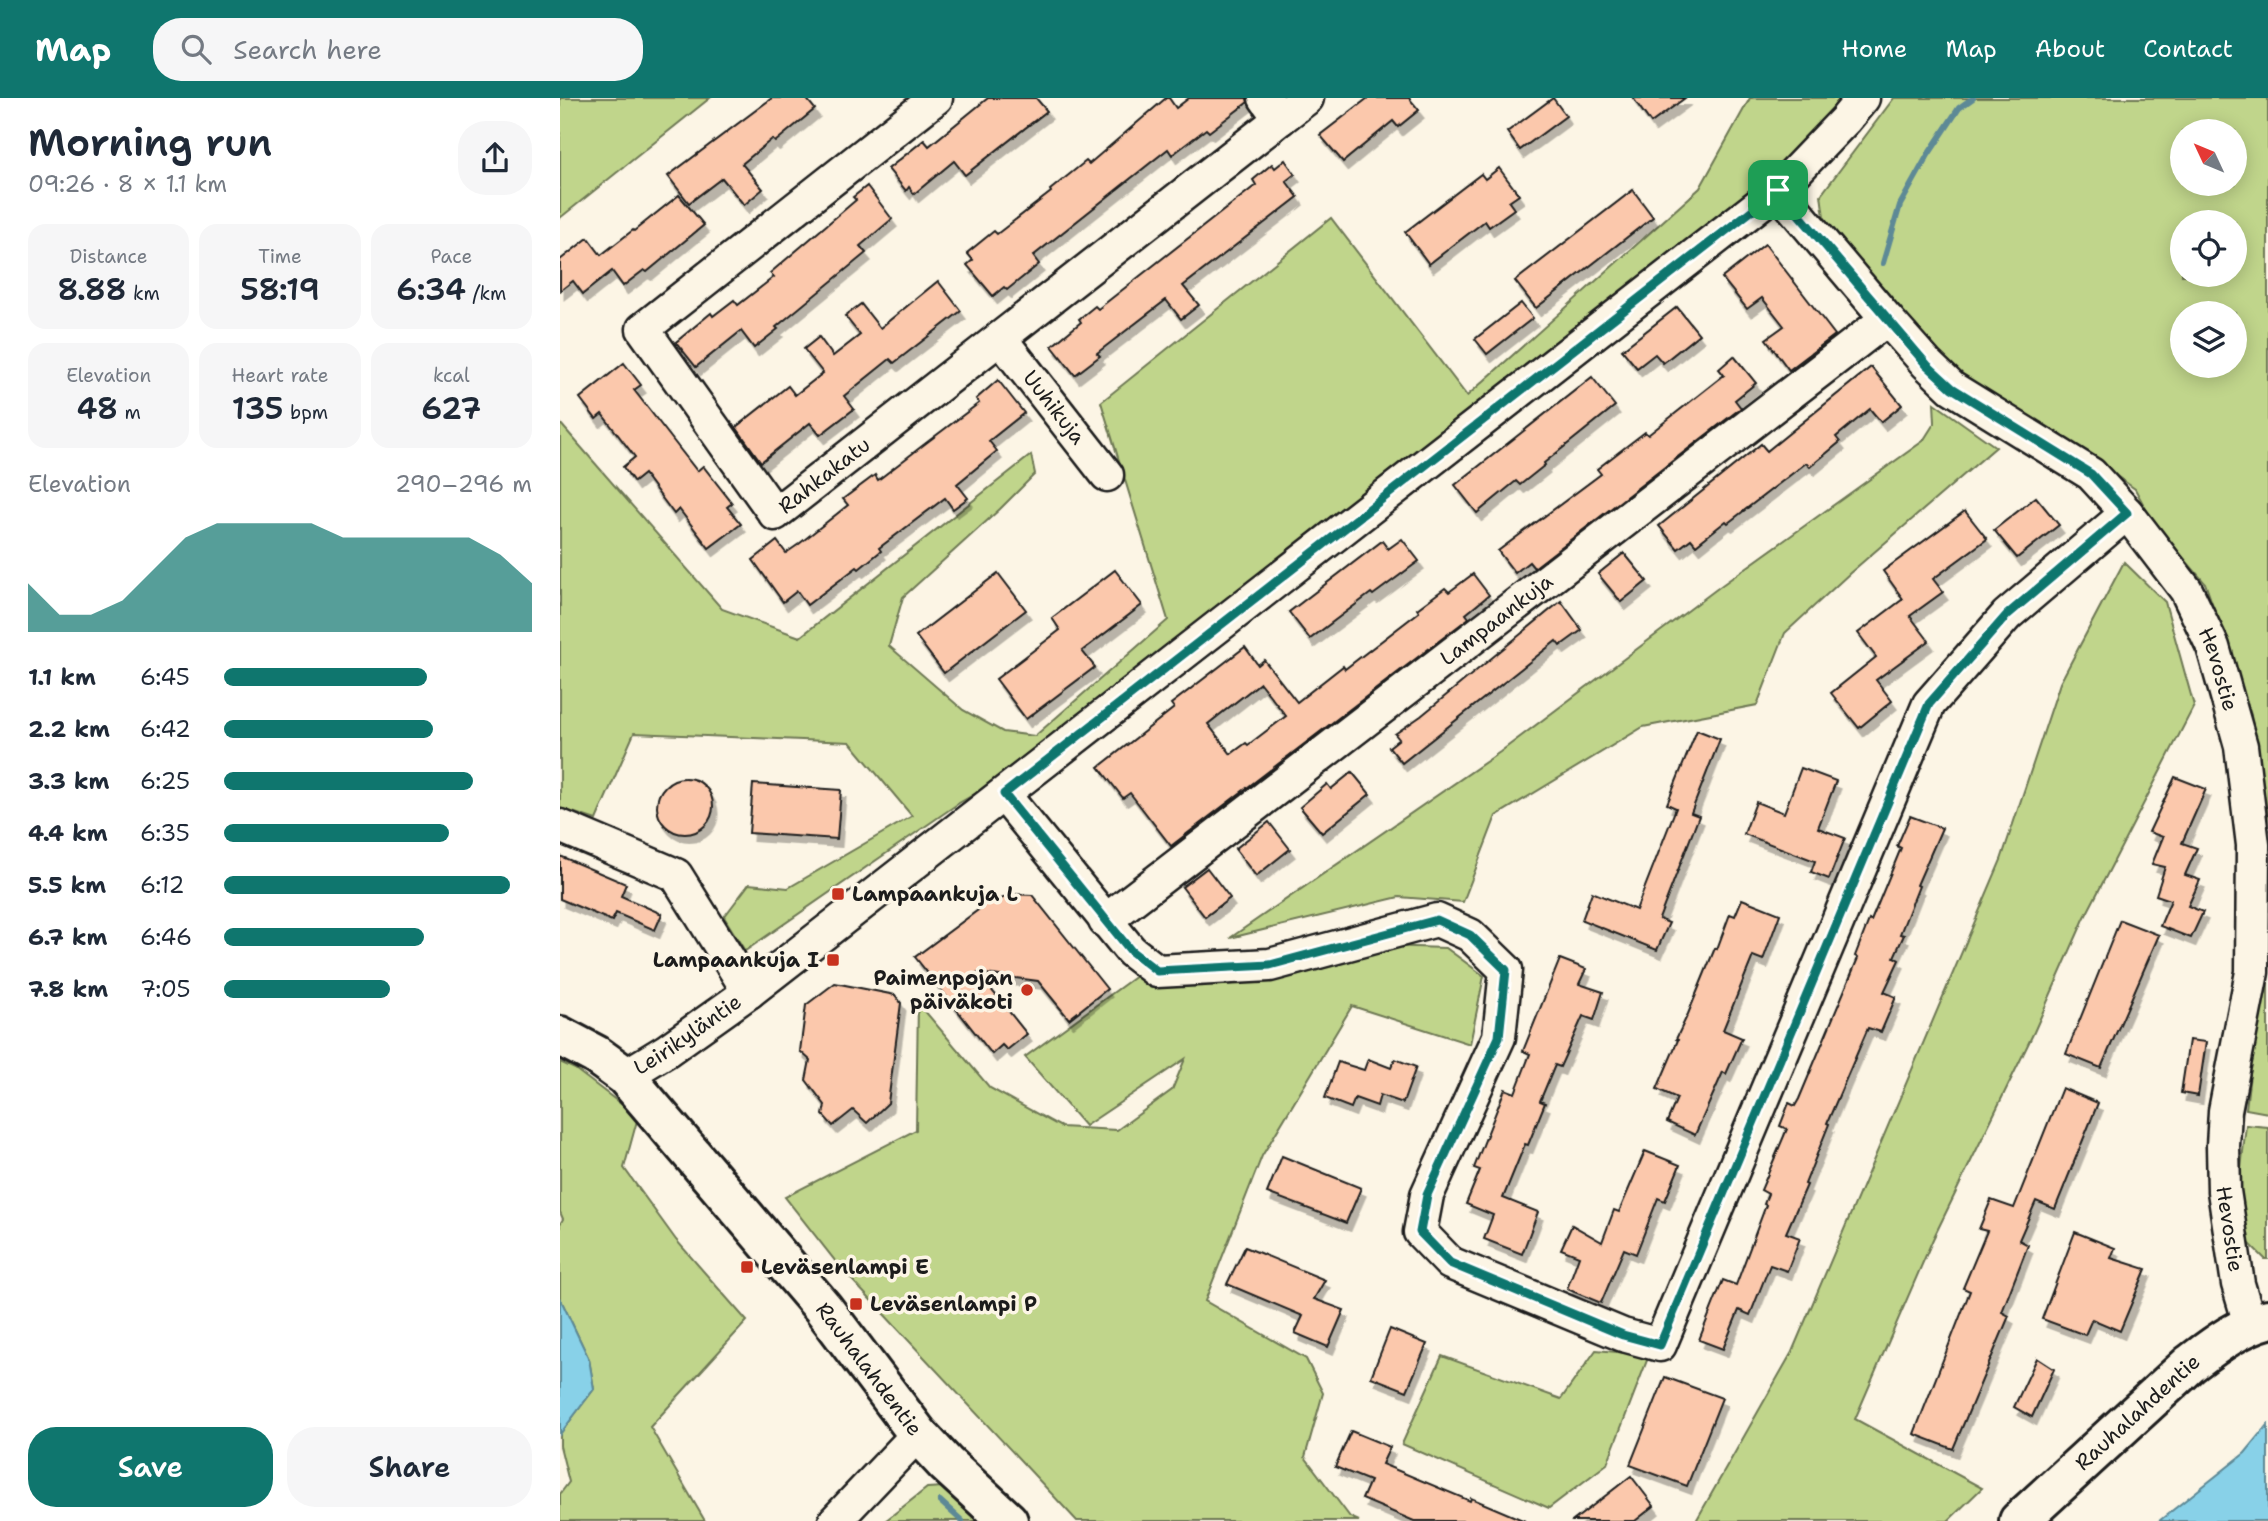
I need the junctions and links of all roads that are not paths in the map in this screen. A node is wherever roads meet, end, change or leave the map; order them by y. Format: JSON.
{"nodes":[{"id":1,"x":936,"y":98,"type":"edge"},
{"id":2,"x":1307,"y":98,"type":"edge"},
{"id":3,"x":1863,"y":98,"type":"edge"},
{"id":4,"x":1272,"y":108,"type":"edge"},
{"id":5,"x":1778,"y":190,"type":"junction"},
{"id":6,"x":1887,"y":319,"type":"junction"},
{"id":7,"x":1000,"y":338,"type":"junction"},
{"id":8,"x":1107,"y":475,"type":"dead end"},
{"id":9,"x":2127,"y":513,"type":"junction"},
{"id":10,"x":1004,"y":794,"type":"junction"},
{"id":11,"x":560,"y":826,"type":"edge"},
{"id":12,"x":1105,"y":920,"type":"junction"},
{"id":13,"x":750,"y":992,"type":"junction"},
{"id":14,"x":560,"y":1036,"type":"edge"},
{"id":15,"x":625,"y":1076,"type":"junction"},
{"id":16,"x":2259,"y":1321,"type":"edge"},
{"id":17,"x":918,"y":1434,"type":"junction"},
{"id":18,"x":835,"y":1521,"type":"edge"},
{"id":19,"x":1008,"y":1521,"type":"edge"},
{"id":20,"x":2020,"y":1521,"type":"edge"}],
"edges":[{"from":1,"to":7,"type":"street","name":"Rahkakatu"},
{"from":2,"to":4,"type":"street","name":"Rahkakatu"},
{"from":3,"to":5,"type":"street","name":"Leirikyläntie"},
{"from":4,"to":7,"type":"street","name":"Rahkakatu"},
{"from":5,"to":6,"type":"street","name":"Hevostie"},
{"from":5,"to":10,"type":"street","name":"Leirikyläntie"},
{"from":6,"to":9,"type":"street","name":"Hevostie"},
{"from":6,"to":12,"type":"street","name":"Lampaankuja"},
{"from":7,"to":8,"type":"street","name":"Uuhikuja"},
{"from":9,"to":12,"type":"street"},
{"from":9,"to":16,"type":"street","name":"Hevostie"},
{"from":10,"to":12,"type":"street"},
{"from":10,"to":13,"type":"street","name":"Leirikyläntie"},
{"from":11,"to":13,"type":"street"},
{"from":13,"to":15,"type":"street","name":"Leirikyläntie"},
{"from":14,"to":15,"type":"main road","name":"Rauhalahdentie"},
{"from":15,"to":17,"type":"main road","name":"Rauhalahdentie"},
{"from":16,"to":20,"type":"main road","name":"Rauhalahdentie"},
{"from":17,"to":18,"type":"street"},
{"from":17,"to":19,"type":"main road","name":"Rauhalahdentie"}]}
